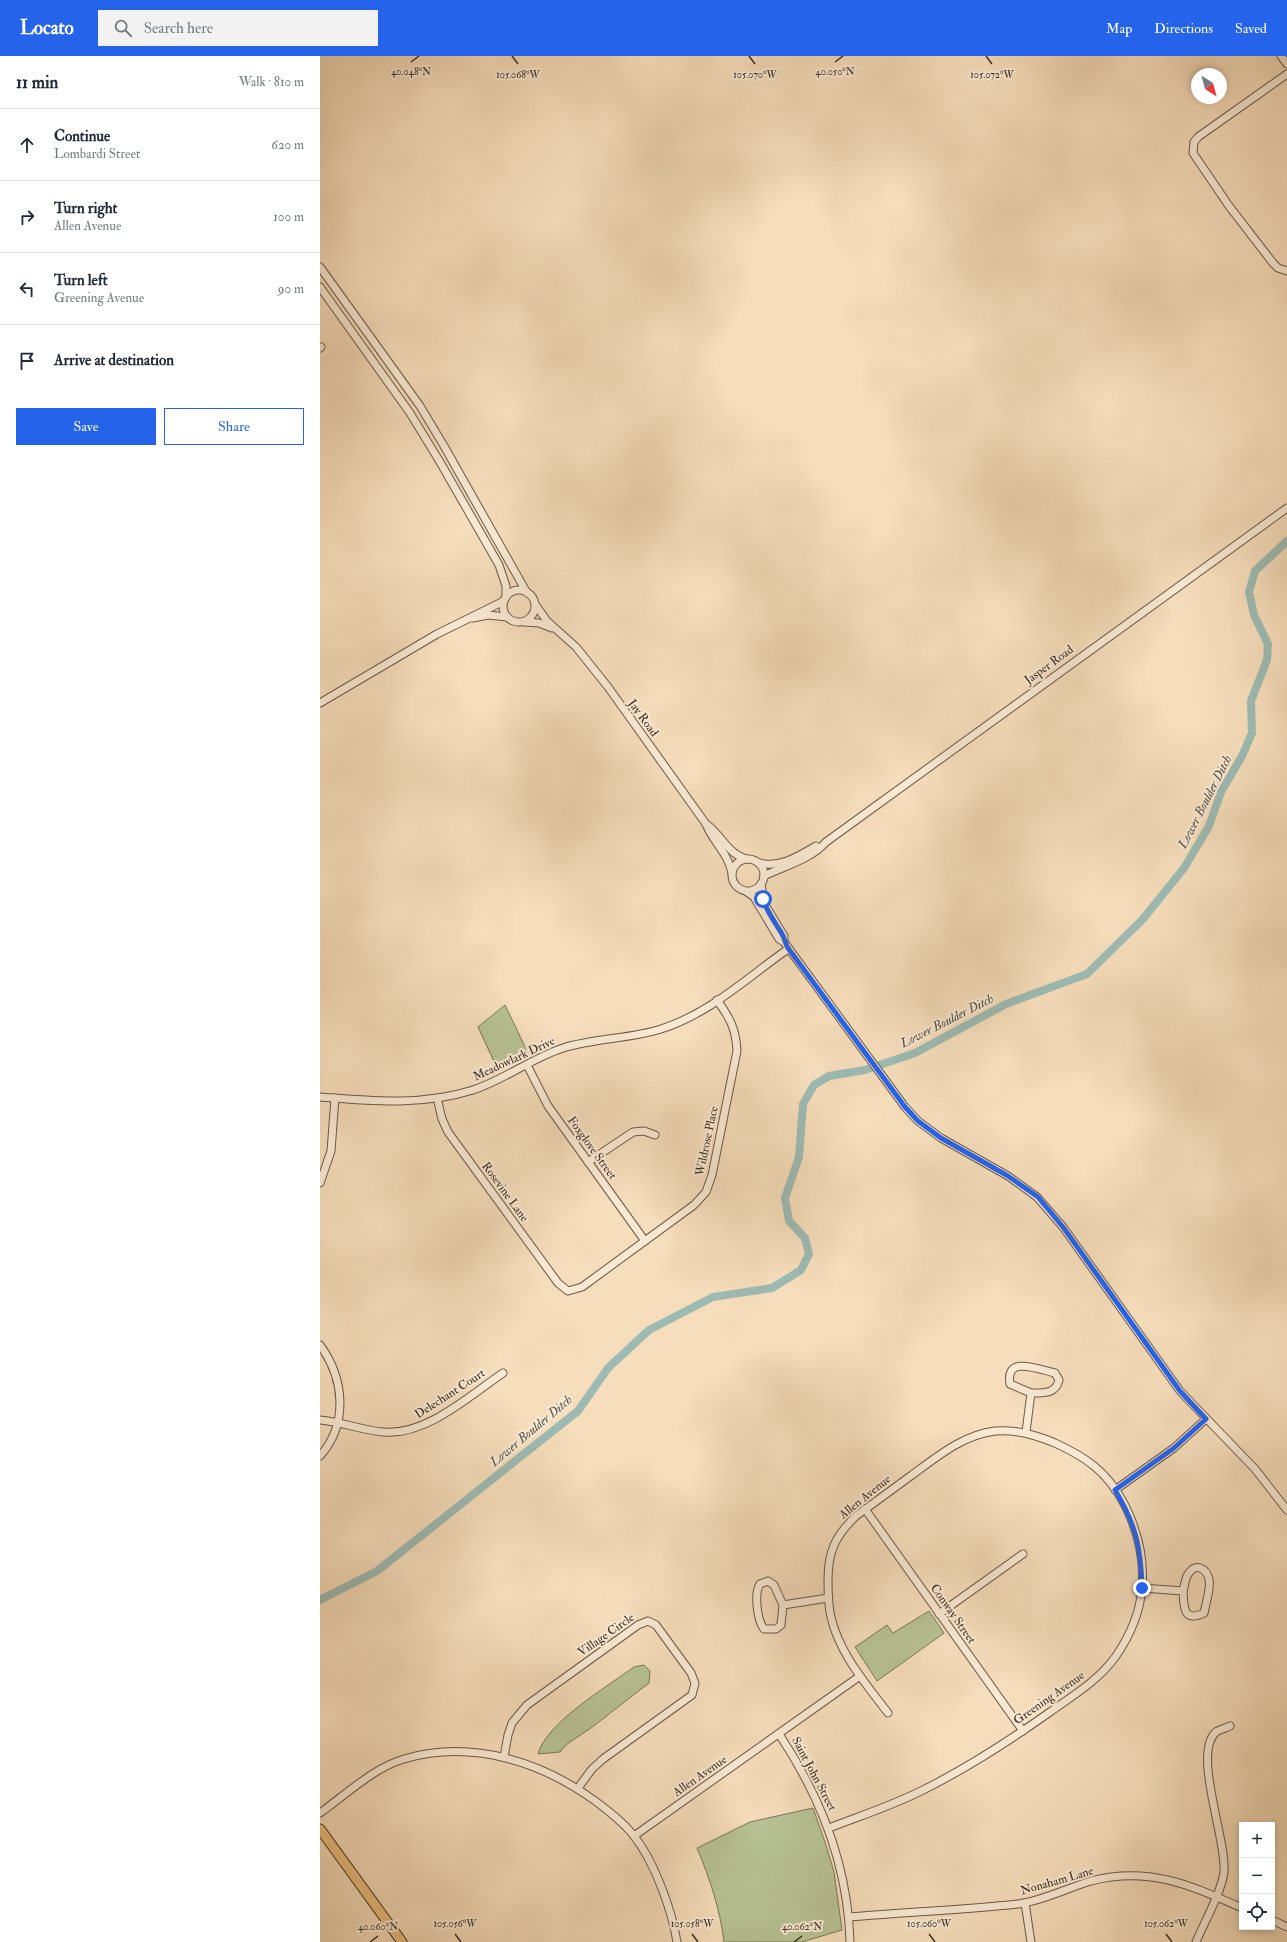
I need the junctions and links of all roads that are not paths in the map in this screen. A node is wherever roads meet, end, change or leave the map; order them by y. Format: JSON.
{"nodes":[{"id":1,"x":1282,"y":56,"type":"edge"},
{"id":2,"x":1287,"y":64,"type":"edge"},
{"id":3,"x":1287,"y":74,"type":"edge"},
{"id":4,"x":320,"y":267,"type":"edge"},
{"id":5,"x":1287,"y":271,"type":"edge"},
{"id":6,"x":320,"y":287,"type":"edge"},
{"id":7,"x":371,"y":338,"type":"junction"},
{"id":8,"x":362,"y":345,"type":"junction"},
{"id":9,"x":1287,"y":508,"type":"edge"},
{"id":10,"x":527,"y":593,"type":"junction"},
{"id":11,"x":505,"y":599,"type":"junction"},
{"id":12,"x":535,"y":604,"type":"junction"},
{"id":13,"x":507,"y":618,"type":"junction"},
{"id":14,"x":524,"y":622,"type":"junction"},
{"id":15,"x":456,"y":624,"type":"junction"},
{"id":16,"x":556,"y":630,"type":"junction"},
{"id":17,"x":320,"y":703,"type":"edge"},
{"id":18,"x":706,"y":824,"type":"junction"},
{"id":19,"x":826,"y":842,"type":"junction"},
{"id":20,"x":748,"y":859,"type":"junction"},
{"id":21,"x":756,"y":861,"type":"junction"},
{"id":22,"x":732,"y":873,"type":"junction"},
{"id":23,"x":764,"y":876,"type":"junction"},
{"id":24,"x":761,"y":884,"type":"junction"},
{"id":25,"x":746,"y":892,"type":"junction"},
{"id":26,"x":786,"y":945,"type":"junction"},
{"id":27,"x":717,"y":1000,"type":"junction"},
{"id":28,"x":527,"y":1065,"type":"junction"},
{"id":29,"x":320,"y":1097,"type":"edge"},
{"id":30,"x":335,"y":1098,"type":"junction"},
{"id":31,"x":437,"y":1098,"type":"junction"},
{"id":32,"x":655,"y":1135,"type":"dead end"},
{"id":33,"x":588,"y":1162,"type":"junction"},
{"id":34,"x":320,"y":1183,"type":"edge"},
{"id":35,"x":645,"y":1241,"type":"junction"},
{"id":36,"x":568,"y":1291,"type":"joint"},
{"id":37,"x":320,"y":1345,"type":"edge"},
{"id":38,"x":503,"y":1373,"type":"dead end"},
{"id":39,"x":1031,"y":1393,"type":"junction"},
{"id":40,"x":1206,"y":1419,"type":"junction"},
{"id":41,"x":320,"y":1420,"type":"edge"},
{"id":42,"x":338,"y":1422,"type":"junction"},
{"id":43,"x":1026,"y":1432,"type":"junction"},
{"id":44,"x":320,"y":1456,"type":"edge"},
{"id":45,"x":1115,"y":1490,"type":"junction"},
{"id":46,"x":1285,"y":1502,"type":"edge"},
{"id":47,"x":865,"y":1509,"type":"junction"},
{"id":48,"x":1287,"y":1510,"type":"edge"},
{"id":49,"x":1023,"y":1554,"type":"dead end"},
{"id":50,"x":1142,"y":1588,"type":"junction"},
{"id":51,"x":1183,"y":1591,"type":"junction"},
{"id":52,"x":828,"y":1598,"type":"junction"},
{"id":53,"x":783,"y":1605,"type":"junction"},
{"id":54,"x":939,"y":1614,"type":"junction"},
{"id":55,"x":860,"y":1676,"type":"junction"},
{"id":56,"x":888,"y":1714,"type":"dead end"},
{"id":57,"x":1230,"y":1726,"type":"dead end"},
{"id":58,"x":1023,"y":1731,"type":"junction"},
{"id":59,"x":779,"y":1734,"type":"junction"},
{"id":60,"x":504,"y":1757,"type":"junction"},
{"id":61,"x":578,"y":1788,"type":"junction"},
{"id":62,"x":320,"y":1813,"type":"edge"},
{"id":63,"x":829,"y":1828,"type":"junction"},
{"id":64,"x":320,"y":1829,"type":"edge"},
{"id":65,"x":634,"y":1836,"type":"junction"},
{"id":66,"x":1216,"y":1896,"type":"junction"},
{"id":67,"x":1025,"y":1903,"type":"junction"},
{"id":68,"x":1239,"y":1907,"type":"edge"},
{"id":69,"x":850,"y":1917,"type":"junction"},
{"id":70,"x":1275,"y":1921,"type":"edge"},
{"id":71,"x":1287,"y":1927,"type":"edge"},
{"id":72,"x":402,"y":1942,"type":"edge"},
{"id":73,"x":677,"y":1942,"type":"edge"},
{"id":74,"x":850,"y":1942,"type":"edge"},
{"id":75,"x":1031,"y":1942,"type":"edge"},
{"id":76,"x":1196,"y":1942,"type":"edge"}],
"edges":[{"from":1,"to":2,"type":"street"},
{"from":3,"to":5,"type":"street"},
{"from":4,"to":7,"type":"street"},
{"from":6,"to":8,"type":"street"},
{"from":7,"to":8,"type":"street"},
{"from":7,"to":10,"type":"street"},
{"from":8,"to":11,"type":"street"},
{"from":9,"to":19,"type":"street","name":"Jasper Road"},
{"from":10,"to":11,"type":"street"},
{"from":10,"to":12,"type":"street"},
{"from":11,"to":13,"type":"street"},
{"from":11,"to":15,"type":"street"},
{"from":12,"to":14,"type":"street"},
{"from":12,"to":16,"type":"street","name":"Jay Road"},
{"from":13,"to":14,"type":"street"},
{"from":13,"to":15,"type":"street"},
{"from":14,"to":16,"type":"street","name":"Jay Road"},
{"from":15,"to":17,"type":"street"},
{"from":16,"to":18,"type":"street","name":"Jay Road"},
{"from":18,"to":20,"type":"street","name":"Jay Road"},
{"from":18,"to":22,"type":"street","name":"Jay Road"},
{"from":19,"to":21,"type":"street","name":"Jasper Road"},
{"from":19,"to":23,"type":"street","name":"Jasper Road"},
{"from":20,"to":21,"type":"street"},
{"from":20,"to":22,"type":"street"},
{"from":21,"to":23,"type":"street"},
{"from":22,"to":25,"type":"street"},
{"from":23,"to":24,"type":"street"},
{"from":24,"to":25,"type":"street"},
{"from":24,"to":26,"type":"street"},
{"from":25,"to":26,"type":"street"},
{"from":26,"to":27,"type":"street","name":"Meadowlark Drive"},
{"from":26,"to":40,"type":"street"},
{"from":27,"to":28,"type":"street","name":"Meadowlark Drive"},
{"from":27,"to":35,"type":"street","name":"Wildrose Place"},
{"from":28,"to":31,"type":"street","name":"Meadowlark Drive"},
{"from":28,"to":33,"type":"street","name":"Foxglove Street"},
{"from":29,"to":30,"type":"street","name":"Meadowlark Drive"},
{"from":30,"to":31,"type":"street","name":"Meadowlark Drive"},
{"from":30,"to":34,"type":"street"},
{"from":31,"to":36,"type":"street","name":"Rosevine Lane"},
{"from":32,"to":33,"type":"street"},
{"from":33,"to":35,"type":"street","name":"Foxglove Street"},
{"from":35,"to":36,"type":"street","name":"Wildrose Place"},
{"from":37,"to":42,"type":"street"},
{"from":38,"to":42,"type":"street","name":"Delechant Court"},
{"from":39,"to":39,"type":"street"},
{"from":39,"to":43,"type":"street"},
{"from":40,"to":45,"type":"street"},
{"from":40,"to":46,"type":"street"},
{"from":41,"to":42,"type":"street","name":"Delechant Court"},
{"from":42,"to":44,"type":"street"},
{"from":43,"to":45,"type":"street","name":"Allen Avenue"},
{"from":43,"to":47,"type":"street","name":"Allen Avenue"},
{"from":45,"to":50,"type":"street","name":"Greening Avenue"},
{"from":46,"to":48,"type":"street"},
{"from":47,"to":52,"type":"street","name":"Allen Avenue"},
{"from":47,"to":54,"type":"street","name":"Conway Street"},
{"from":49,"to":54,"type":"street"},
{"from":50,"to":51,"type":"street"},
{"from":50,"to":58,"type":"street","name":"Greening Avenue"},
{"from":51,"to":51,"type":"street"},
{"from":52,"to":53,"type":"street"},
{"from":52,"to":55,"type":"street","name":"Allen Avenue"},
{"from":53,"to":53,"type":"street"},
{"from":54,"to":58,"type":"street","name":"Conway Street"},
{"from":55,"to":56,"type":"street"},
{"from":55,"to":59,"type":"street","name":"Allen Avenue"},
{"from":57,"to":66,"type":"street"},
{"from":58,"to":63,"type":"street","name":"Greening Avenue"},
{"from":59,"to":63,"type":"street","name":"Saint John Street"},
{"from":59,"to":65,"type":"street","name":"Allen Avenue"},
{"from":60,"to":61,"type":"street"},
{"from":60,"to":61,"type":"street","name":"Village Circle"},
{"from":60,"to":62,"type":"street"},
{"from":61,"to":65,"type":"street"},
{"from":63,"to":69,"type":"street","name":"Saint John Street"},
{"from":64,"to":72,"type":"main road"},
{"from":65,"to":73,"type":"street"},
{"from":66,"to":67,"type":"street","name":"Nonaham Lane"},
{"from":66,"to":68,"type":"street","name":"Nonaham Lane"},
{"from":66,"to":76,"type":"street"},
{"from":67,"to":69,"type":"street","name":"Nonaham Lane"},
{"from":67,"to":75,"type":"street"},
{"from":69,"to":74,"type":"street","name":"Saint John Street"},
{"from":70,"to":71,"type":"street"}]}
